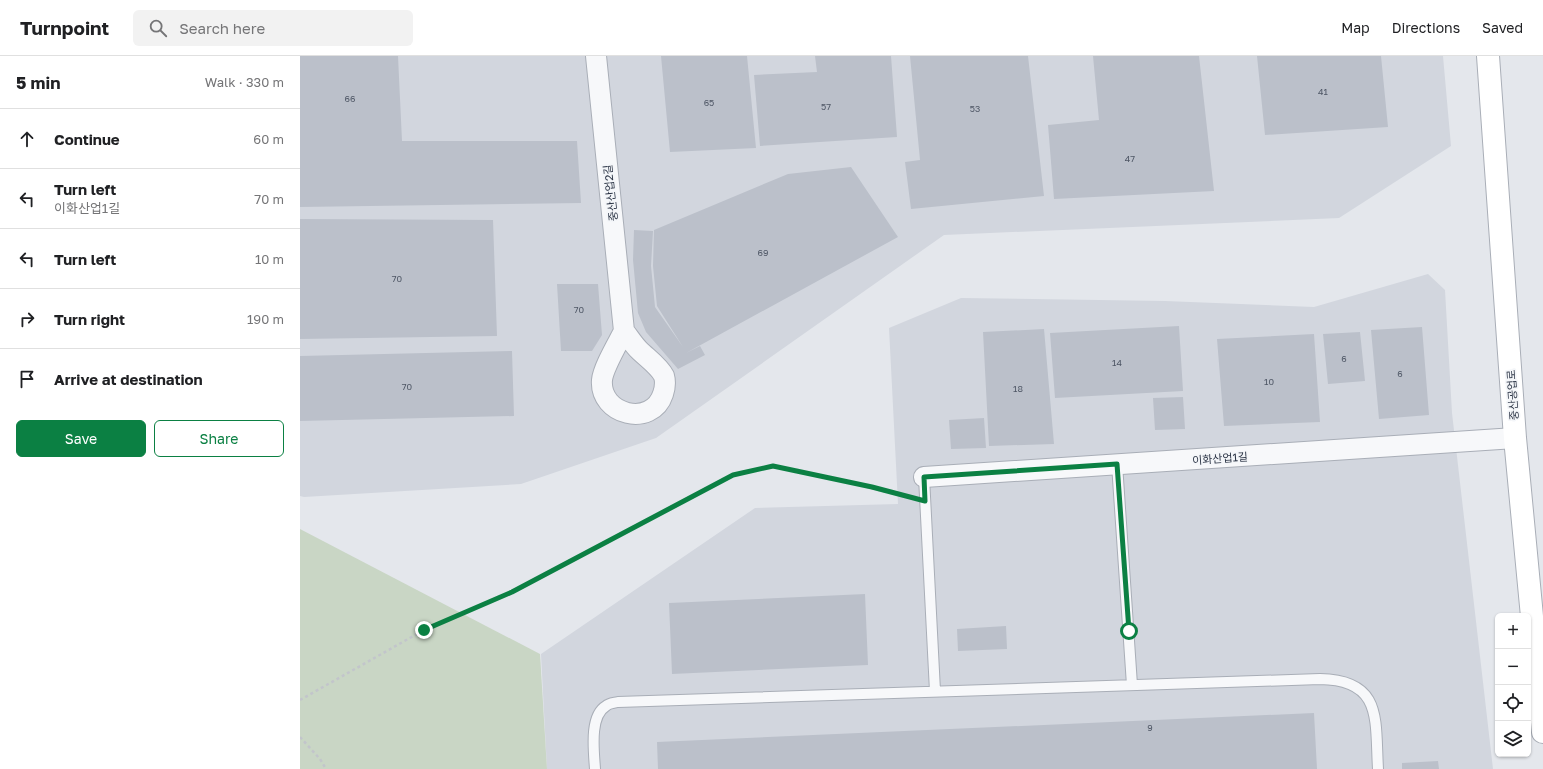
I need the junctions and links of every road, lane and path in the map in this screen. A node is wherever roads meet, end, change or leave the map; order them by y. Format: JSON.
{"nodes":[{"id":1,"x":596,"y":56,"type":"edge"},
{"id":2,"x":1488,"y":56,"type":"edge"},
{"id":3,"x":624,"y":330,"type":"dead end"},
{"id":4,"x":1515,"y":438,"type":"junction"},
{"id":5,"x":1117,"y":464,"type":"junction"},
{"id":6,"x":924,"y":477,"type":"joint"},
{"id":7,"x":925,"y":501,"type":"junction"},
{"id":8,"x":1132,"y":685,"type":"junction"},
{"id":9,"x":935,"y":691,"type":"junction"},
{"id":10,"x":300,"y":700,"type":"edge"},
{"id":11,"x":1543,"y":732,"type":"edge"},
{"id":12,"x":300,"y":737,"type":"edge"},
{"id":13,"x":326,"y":769,"type":"edge"},
{"id":14,"x":595,"y":769,"type":"edge"},
{"id":15,"x":1378,"y":769,"type":"edge"}],
"edges":[{"from":1,"to":3,"type":"street","name":"중산산업2길"},
{"from":2,"to":4,"type":"street","name":"중산공업로"},
{"from":4,"to":5,"type":"street","name":"이화산업1길"},
{"from":4,"to":11,"type":"street","name":"중산공업로"},
{"from":5,"to":6,"type":"street","name":"이화산업1길"},
{"from":5,"to":8,"type":"lane"},
{"from":6,"to":7,"type":"lane"},
{"from":7,"to":9,"type":"lane"},
{"from":7,"to":10,"type":"path"},
{"from":8,"to":9,"type":"lane"},
{"from":8,"to":15,"type":"lane"},
{"from":9,"to":14,"type":"lane"},
{"from":12,"to":13,"type":"path"}]}
